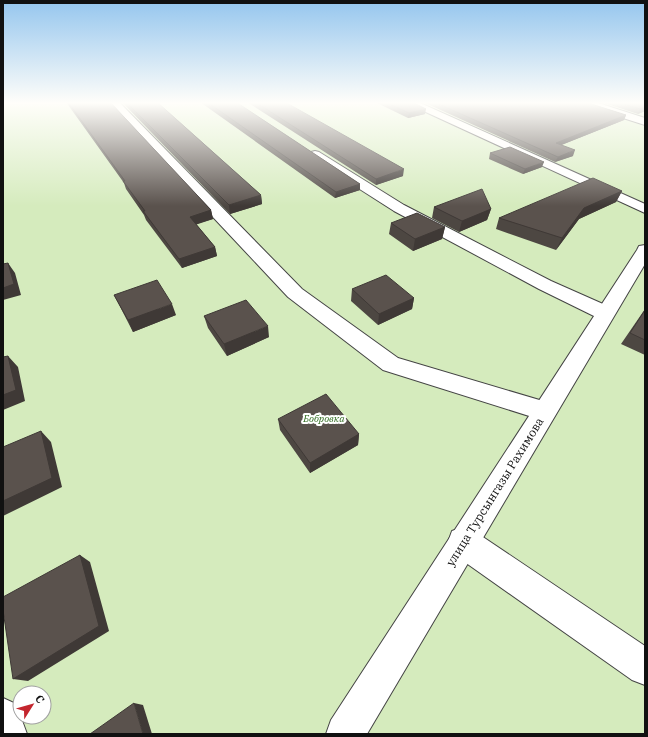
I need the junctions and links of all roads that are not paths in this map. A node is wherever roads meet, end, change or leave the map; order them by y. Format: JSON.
{"nodes":[{"id":1,"x":145,"y":136,"type":"edge"},
{"id":2,"x":485,"y":136,"type":"edge"},
{"id":3,"x":305,"y":148,"type":"edge"},
{"id":4,"x":645,"y":209,"type":"edge"},
{"id":5,"x":645,"y":250,"type":"edge"},
{"id":6,"x":605,"y":312,"type":"junction"},
{"id":7,"x":545,"y":411,"type":"junction"},
{"id":8,"x":463,"y":542,"type":"junction"},
{"id":9,"x":645,"y":667,"type":"edge"},
{"id":10,"x":3,"y":717,"type":"edge"},
{"id":11,"x":8,"y":734,"type":"edge"},
{"id":12,"x":345,"y":734,"type":"edge"}],
"edges":[{"from":1,"to":7,"type":"street"},
{"from":2,"to":4,"type":"street"},
{"from":3,"to":6,"type":"street"},
{"from":5,"to":6,"type":"street","name":"улица Турсынгазы Рахимова"},
{"from":6,"to":7,"type":"street","name":"улица Турсынгазы Рахимова"},
{"from":7,"to":8,"type":"street","name":"улица Турсынгазы Рахимова"},
{"from":8,"to":9,"type":"street"},
{"from":8,"to":12,"type":"street","name":"улица Турсынгазы Рахимова"},
{"from":10,"to":11,"type":"street"}]}
